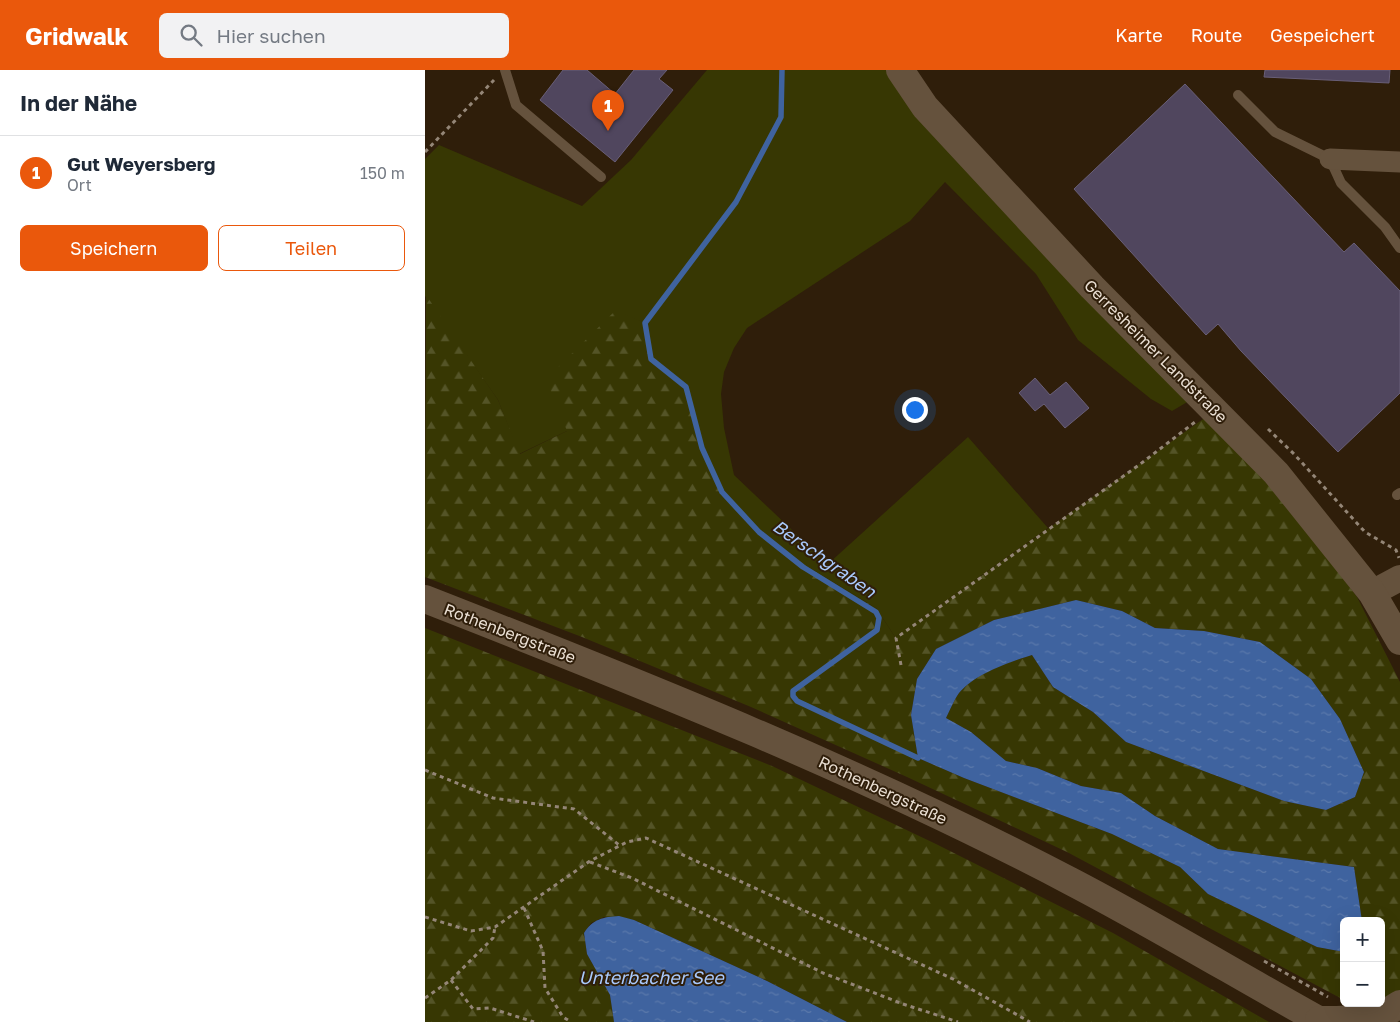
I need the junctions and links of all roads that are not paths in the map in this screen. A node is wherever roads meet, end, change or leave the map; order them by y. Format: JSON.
{"nodes":[{"id":1,"x":900,"y":70,"type":"edge"},
{"id":2,"x":505,"y":71,"type":"edge"},
{"id":3,"x":1239,"y":95,"type":"dead end"},
{"id":4,"x":1330,"y":159,"type":"junction"},
{"id":5,"x":1400,"y":162,"type":"edge"},
{"id":6,"x":601,"y":177,"type":"dead end"},
{"id":7,"x":1400,"y":248,"type":"edge"},
{"id":8,"x":1400,"y":578,"type":"edge"},
{"id":9,"x":1372,"y":593,"type":"junction"},
{"id":10,"x":425,"y":599,"type":"edge"},
{"id":11,"x":1400,"y":641,"type":"edge"},
{"id":12,"x":1400,"y":1004,"type":"edge"},
{"id":13,"x":1321,"y":1021,"type":"edge"}],
"edges":[{"from":1,"to":9,"type":"main road","name":"Gerresheimer Landstraße"},
{"from":2,"to":6,"type":"lane"},
{"from":3,"to":4,"type":"lane"},
{"from":4,"to":5,"type":"street"},
{"from":4,"to":7,"type":"lane"},
{"from":8,"to":9,"type":"street"},
{"from":9,"to":11,"type":"main road","name":"Gerresheimer Landstraße"},
{"from":10,"to":13,"type":"main road","name":"Rothenbergstraße"},
{"from":12,"to":13,"type":"main road"}]}
